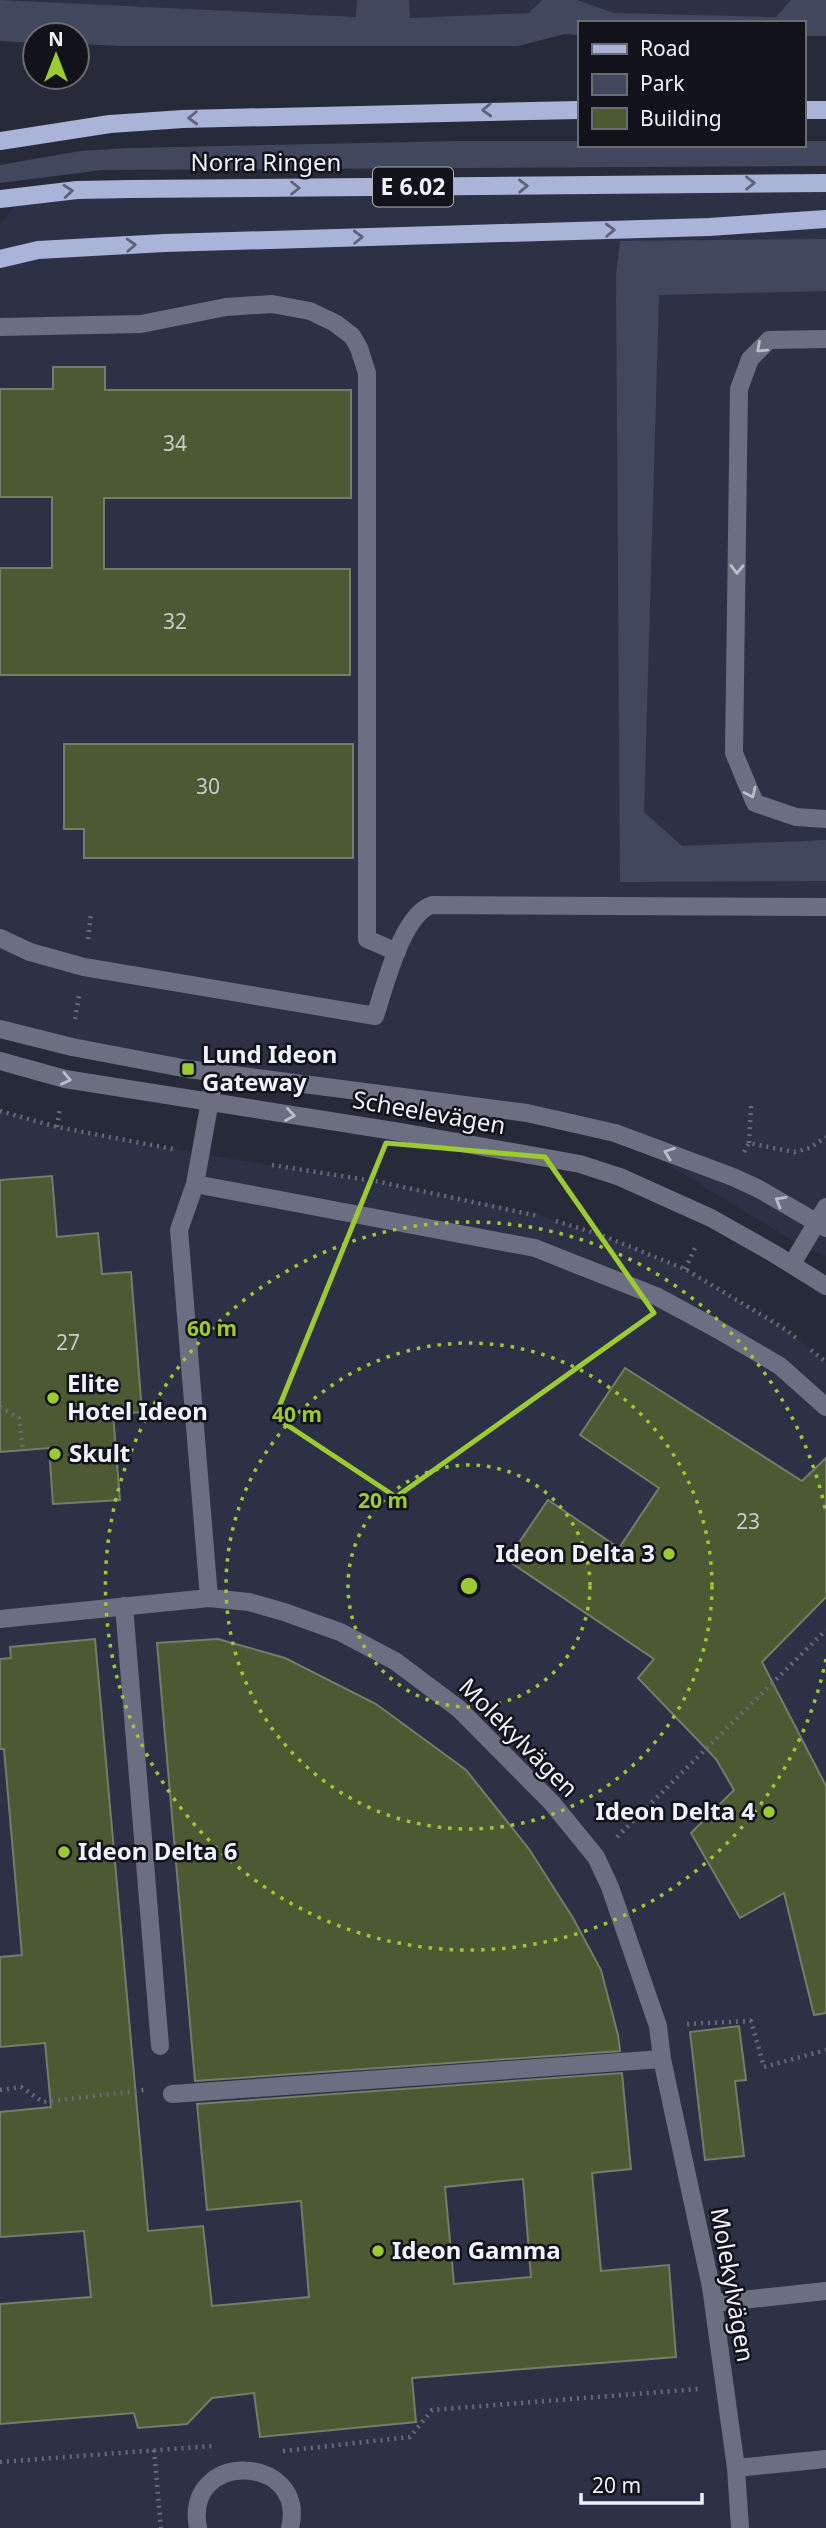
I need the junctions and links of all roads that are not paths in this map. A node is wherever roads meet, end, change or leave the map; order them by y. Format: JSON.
{"nodes":[{"id":1,"x":578,"y":110,"type":"edge"},
{"id":2,"x":805,"y":110,"type":"edge"},
{"id":3,"x":826,"y":110,"type":"edge"},
{"id":4,"x":0,"y":141,"type":"edge"},
{"id":5,"x":826,"y":183,"type":"edge"},
{"id":6,"x":0,"y":200,"type":"edge"},
{"id":7,"x":826,"y":219,"type":"edge"},
{"id":8,"x":0,"y":259,"type":"edge"},
{"id":9,"x":0,"y":327,"type":"edge"},
{"id":10,"x":826,"y":339,"type":"edge"},
{"id":11,"x":826,"y":819,"type":"edge"},
{"id":12,"x":826,"y":907,"type":"edge"},
{"id":13,"x":0,"y":938,"type":"edge"},
{"id":14,"x":397,"y":952,"type":"junction"},
{"id":15,"x":0,"y":1029,"type":"edge"},
{"id":16,"x":0,"y":1061,"type":"edge"},
{"id":17,"x":215,"y":1073,"type":"junction"},
{"id":18,"x":209,"y":1103,"type":"junction"},
{"id":19,"x":195,"y":1184,"type":"junction"},
{"id":20,"x":823,"y":1219,"type":"edge"},
{"id":21,"x":792,"y":1264,"type":"junction"},
{"id":22,"x":826,"y":1286,"type":"edge"},
{"id":23,"x":826,"y":1407,"type":"edge"},
{"id":24,"x":209,"y":1598,"type":"junction"},
{"id":25,"x":124,"y":1606,"type":"junction"},
{"id":26,"x":0,"y":1619,"type":"edge"},
{"id":27,"x":160,"y":2046,"type":"dead end"},
{"id":28,"x":662,"y":2059,"type":"junction"},
{"id":29,"x":172,"y":2094,"type":"road end"},
{"id":30,"x":826,"y":2291,"type":"edge"},
{"id":31,"x":713,"y":2303,"type":"junction"},
{"id":32,"x":826,"y":2459,"type":"edge"},
{"id":33,"x":736,"y":2468,"type":"junction"},
{"id":34,"x":198,"y":2528,"type":"edge"},
{"id":35,"x":290,"y":2528,"type":"edge"},
{"id":36,"x":740,"y":2528,"type":"edge"}],
"edges":[{"from":1,"to":4,"type":"main road","name":"Norra Ringen","one_way":true},
{"from":2,"to":3,"type":"main road"},
{"from":6,"to":5,"type":"main road","name":"Norra Ringen","number":"E 6.02","one_way":true},
{"from":8,"to":7,"type":"main road","one_way":true},
{"from":9,"to":14,"type":"street"},
{"from":10,"to":11,"type":"street","one_way":true},
{"from":12,"to":14,"type":"street"},
{"from":13,"to":14,"type":"street"},
{"from":15,"to":17,"type":"street","name":"Scheelevägen"},
{"from":16,"to":18,"type":"street","name":"Scheelevägen","one_way":true},
{"from":17,"to":18,"type":"street"},
{"from":20,"to":17,"type":"street","name":"Scheelevägen","one_way":true},
{"from":18,"to":19,"type":"street"},
{"from":18,"to":21,"type":"street","name":"Scheelevägen","one_way":true},
{"from":19,"to":23,"type":"street"},
{"from":19,"to":24,"type":"street"},
{"from":20,"to":21,"type":"street"},
{"from":21,"to":22,"type":"street","name":"Scheelevägen"},
{"from":24,"to":25,"type":"street","name":"Molekylvägen"},
{"from":24,"to":28,"type":"street","name":"Molekylvägen"},
{"from":25,"to":26,"type":"street","name":"Molekylvägen"},
{"from":25,"to":27,"type":"street"},
{"from":28,"to":29,"type":"street"},
{"from":28,"to":31,"type":"street","name":"Molekylvägen"},
{"from":30,"to":31,"type":"street"},
{"from":31,"to":33,"type":"street","name":"Molekylvägen"},
{"from":32,"to":33,"type":"street"},
{"from":33,"to":36,"type":"street","name":"Molekylvägen"},
{"from":34,"to":35,"type":"street"}]}
